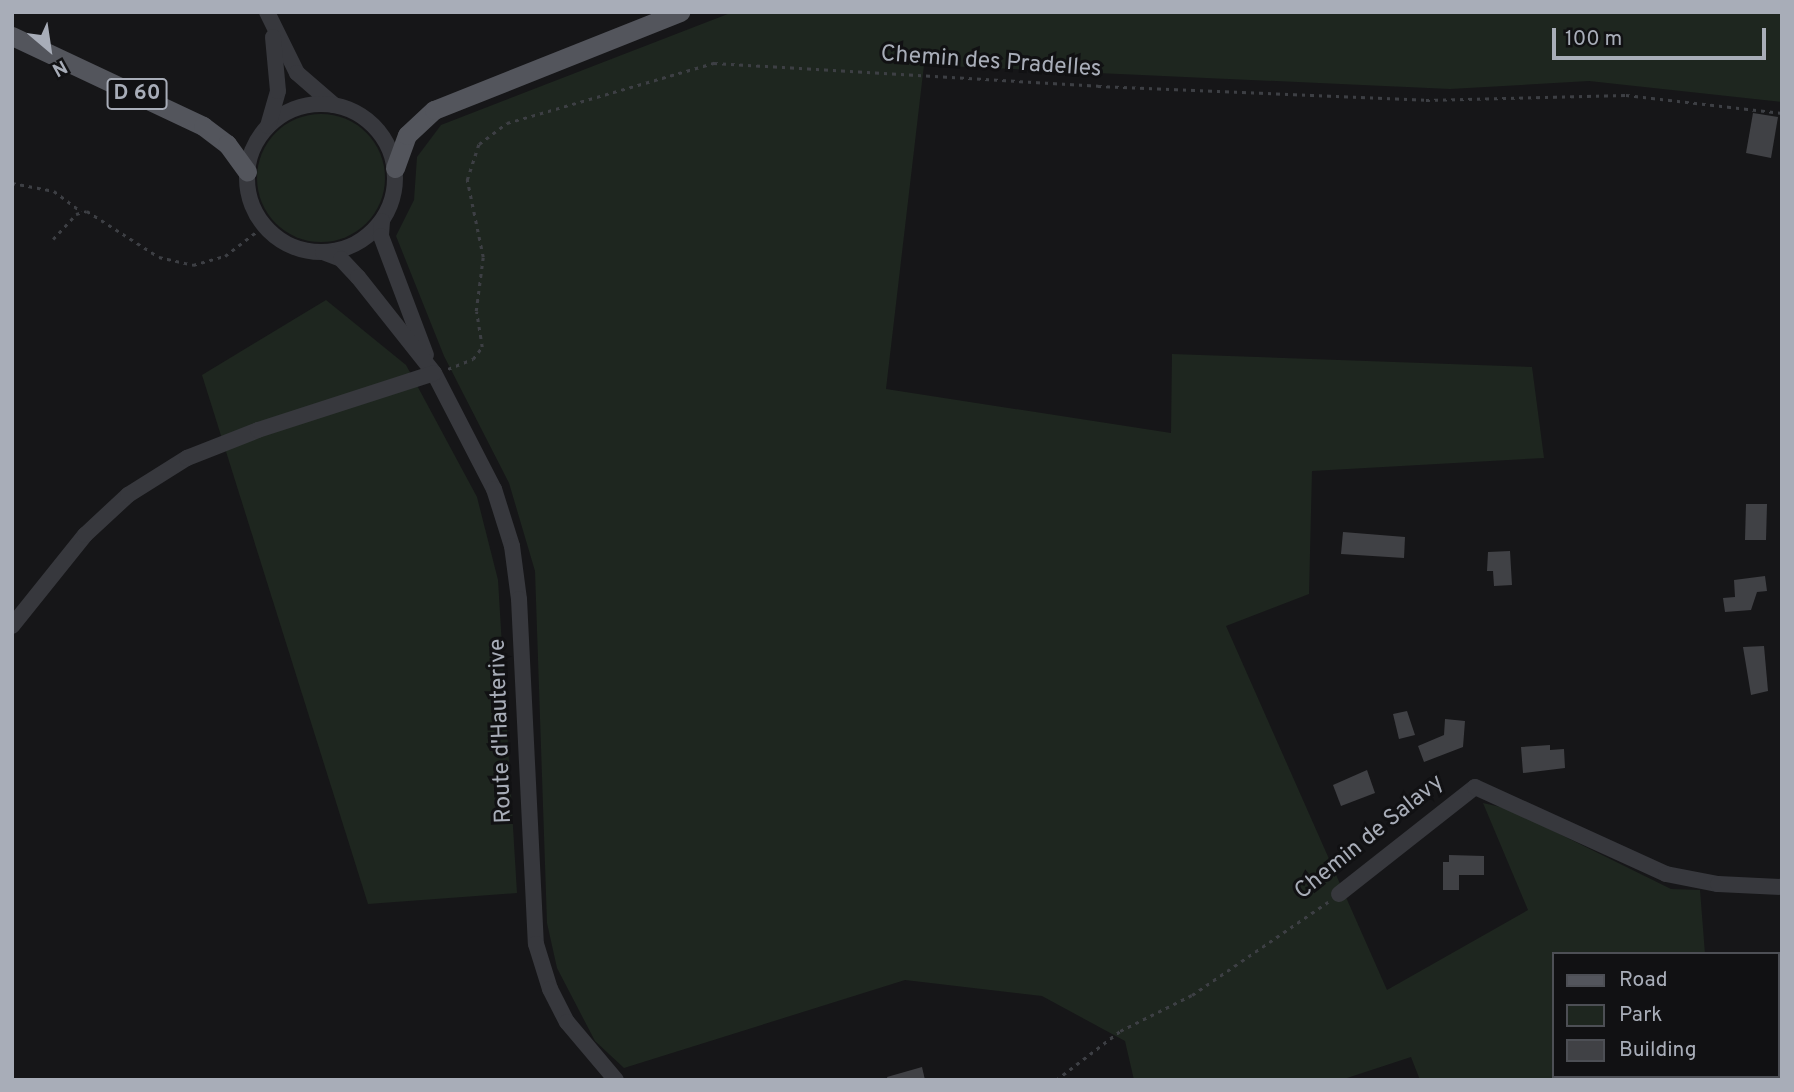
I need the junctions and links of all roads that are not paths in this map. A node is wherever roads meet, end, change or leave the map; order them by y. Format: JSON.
{"nodes":[{"id":1,"x":680,"y":12,"type":"edge"},
{"id":2,"x":270,"y":20,"type":"edge"},
{"id":3,"x":12,"y":36,"type":"edge"},
{"id":4,"x":334,"y":105,"type":"junction"},
{"id":5,"x":268,"y":126,"type":"junction"},
{"id":6,"x":395,"y":168,"type":"junction"},
{"id":7,"x":247,"y":172,"type":"junction"},
{"id":8,"x":382,"y":221,"type":"junction"},
{"id":9,"x":323,"y":252,"type":"junction"},
{"id":10,"x":434,"y":373,"type":"junction"},
{"id":11,"x":12,"y":626,"type":"edge"},
{"id":12,"x":1782,"y":887,"type":"edge"},
{"id":13,"x":1339,"y":894,"type":"road end"},
{"id":14,"x":616,"y":1080,"type":"edge"}],
"edges":[{"from":1,"to":6,"type":"main road"},
{"from":2,"to":4,"type":"street"},
{"from":2,"to":5,"type":"street"},
{"from":3,"to":7,"type":"main road","number":"D 60"},
{"from":4,"to":5,"type":"street"},
{"from":4,"to":6,"type":"street"},
{"from":5,"to":7,"type":"street"},
{"from":6,"to":8,"type":"street"},
{"from":7,"to":9,"type":"street","name":"Route d'Hauterive"},
{"from":8,"to":9,"type":"street","name":"Route d'Hauterive"},
{"from":8,"to":10,"type":"street","name":"Route d'Hauterive"},
{"from":9,"to":10,"type":"street","name":"Route d'Hauterive"},
{"from":10,"to":11,"type":"street"},
{"from":10,"to":14,"type":"street","name":"Route d'Hauterive"},
{"from":12,"to":13,"type":"street","name":"Chemin de Salavy"}]}
